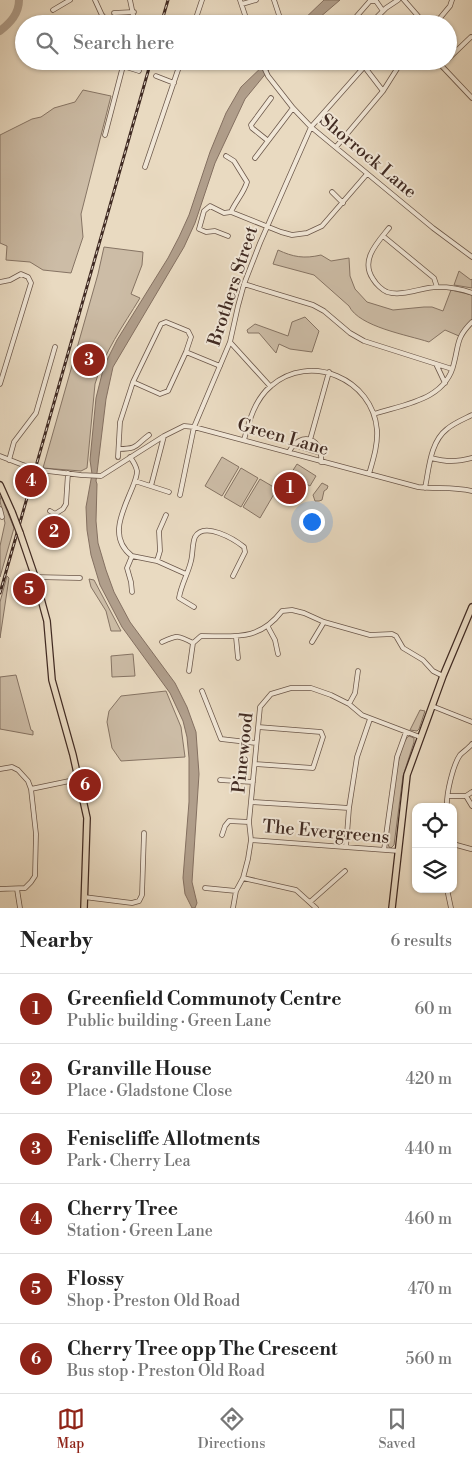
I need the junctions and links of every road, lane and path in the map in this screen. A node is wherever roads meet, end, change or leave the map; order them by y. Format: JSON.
{"nodes":[{"id":1,"x":70,"y":0,"type":"edge"},
{"id":2,"x":95,"y":0,"type":"edge"},
{"id":3,"x":130,"y":0,"type":"edge"},
{"id":4,"x":202,"y":0,"type":"edge"},
{"id":5,"x":256,"y":0,"type":"edge"},
{"id":6,"x":274,"y":0,"type":"edge"},
{"id":7,"x":398,"y":0,"type":"edge"},
{"id":8,"x":452,"y":0,"type":"edge"},
{"id":9,"x":407,"y":1,"type":"edge"},
{"id":10,"x":241,"y":2,"type":"edge"},
{"id":11,"x":53,"y":10,"type":"dead end"},
{"id":12,"x":383,"y":11,"type":"junction"},
{"id":13,"x":134,"y":12,"type":"junction"},
{"id":14,"x":114,"y":13,"type":"dead end"},
{"id":15,"x":102,"y":15,"type":"edge"},
{"id":16,"x":134,"y":15,"type":"edge"},
{"id":17,"x":197,"y":15,"type":"edge"},
{"id":18,"x":245,"y":15,"type":"edge"},
{"id":19,"x":279,"y":15,"type":"edge"},
{"id":20,"x":358,"y":15,"type":"edge"},
{"id":21,"x":379,"y":15,"type":"edge"},
{"id":22,"x":418,"y":15,"type":"edge"},
{"id":23,"x":442,"y":15,"type":"edge"},
{"id":24,"x":471,"y":37,"type":"edge"},
{"id":25,"x":457,"y":50,"type":"edge"},
{"id":26,"x":121,"y":70,"type":"edge"},
{"id":27,"x":178,"y":70,"type":"edge"},
{"id":28,"x":265,"y":70,"type":"edge"},
{"id":29,"x":361,"y":70,"type":"edge"},
{"id":30,"x":366,"y":70,"type":"edge"},
{"id":31,"x":397,"y":70,"type":"edge"},
{"id":32,"x":445,"y":70,"type":"edge"},
{"id":33,"x":156,"y":76,"type":"dead end"},
{"id":34,"x":174,"y":83,"type":"junction"},
{"id":35,"x":472,"y":90,"type":"edge"},
{"id":36,"x":384,"y":91,"type":"junction"},
{"id":37,"x":468,"y":94,"type":"junction"},
{"id":38,"x":271,"y":98,"type":"dead end"},
{"id":39,"x":472,"y":98,"type":"edge"},
{"id":40,"x":292,"y":108,"type":"junction"},
{"id":41,"x":311,"y":127,"type":"junction"},
{"id":42,"x":104,"y":135,"type":"dead end"},
{"id":43,"x":267,"y":140,"type":"junction"},
{"id":44,"x":336,"y":147,"type":"junction"},
{"id":45,"x":226,"y":156,"type":"dead end"},
{"id":46,"x":255,"y":158,"type":"dead end"},
{"id":47,"x":145,"y":167,"type":"dead end"},
{"id":48,"x":367,"y":174,"type":"junction"},
{"id":49,"x":332,"y":192,"type":"dead end"},
{"id":50,"x":343,"y":203,"type":"junction"},
{"id":51,"x":231,"y":212,"type":"junction"},
{"id":52,"x":267,"y":226,"type":"junction"},
{"id":53,"x":389,"y":228,"type":"dead end"},
{"id":54,"x":228,"y":236,"type":"dead end"},
{"id":55,"x":383,"y":236,"type":"junction"},
{"id":56,"x":472,"y":257,"type":"edge"},
{"id":57,"x":0,"y":282,"type":"edge"},
{"id":58,"x":244,"y":284,"type":"junction"},
{"id":59,"x":437,"y":287,"type":"junction"},
{"id":60,"x":472,"y":292,"type":"edge"},
{"id":61,"x":472,"y":322,"type":"edge"},
{"id":62,"x":468,"y":327,"type":"junction"},
{"id":63,"x":472,"y":331,"type":"edge"},
{"id":64,"x":230,"y":342,"type":"junction"},
{"id":65,"x":55,"y":347,"type":"dead end"},
{"id":66,"x":186,"y":352,"type":"junction"},
{"id":67,"x":436,"y":364,"type":"junction"},
{"id":68,"x":220,"y":366,"type":"junction"},
{"id":69,"x":452,"y":369,"type":"junction"},
{"id":70,"x":329,"y":372,"type":"junction"},
{"id":71,"x":133,"y":382,"type":"junction"},
{"id":72,"x":445,"y":383,"type":"junction"},
{"id":73,"x":0,"y":384,"type":"edge"},
{"id":74,"x":270,"y":386,"type":"junction"},
{"id":75,"x":374,"y":414,"type":"junction"},
{"id":76,"x":472,"y":415,"type":"edge"},
{"id":77,"x":194,"y":427,"type":"junction"},
{"id":78,"x":149,"y":435,"type":"dead end"},
{"id":79,"x":164,"y":436,"type":"junction"},
{"id":80,"x":244,"y":440,"type":"junction"},
{"id":81,"x":310,"y":440,"type":"junction"},
{"id":82,"x":119,"y":449,"type":"junction"},
{"id":83,"x":289,"y":452,"type":"junction"},
{"id":84,"x":0,"y":456,"type":"edge"},
{"id":85,"x":118,"y":457,"type":"dead end"},
{"id":86,"x":130,"y":457,"type":"junction"},
{"id":87,"x":431,"y":458,"type":"junction"},
{"id":88,"x":472,"y":458,"type":"edge"},
{"id":89,"x":9,"y":460,"type":"junction"},
{"id":90,"x":321,"y":462,"type":"junction"},
{"id":91,"x":68,"y":474,"type":"junction"},
{"id":92,"x":369,"y":474,"type":"junction"},
{"id":93,"x":135,"y":482,"type":"junction"},
{"id":94,"x":151,"y":486,"type":"junction"},
{"id":95,"x":1,"y":488,"type":"edge"},
{"id":96,"x":425,"y":488,"type":"junction"},
{"id":97,"x":472,"y":491,"type":"edge"},
{"id":98,"x":170,"y":492,"type":"dead end"},
{"id":99,"x":180,"y":496,"type":"dead end"},
{"id":100,"x":0,"y":510,"type":"edge"},
{"id":101,"x":50,"y":511,"type":"dead end"},
{"id":102,"x":55,"y":514,"type":"junction"},
{"id":103,"x":166,"y":515,"type":"dead end"},
{"id":104,"x":2,"y":517,"type":"dead end"},
{"id":105,"x":54,"y":524,"type":"dead end"},
{"id":106,"x":132,"y":556,"type":"junction"},
{"id":107,"x":157,"y":561,"type":"junction"},
{"id":108,"x":186,"y":574,"type":"junction"},
{"id":109,"x":233,"y":576,"type":"dead end"},
{"id":110,"x":35,"y":577,"type":"junction"},
{"id":111,"x":80,"y":578,"type":"dead end"},
{"id":112,"x":132,"y":592,"type":"dead end"},
{"id":113,"x":194,"y":607,"type":"dead end"},
{"id":114,"x":472,"y":607,"type":"edge"},
{"id":115,"x":324,"y":622,"type":"junction"},
{"id":116,"x":268,"y":627,"type":"junction"},
{"id":117,"x":236,"y":637,"type":"junction"},
{"id":118,"x":162,"y":642,"type":"dead end"},
{"id":119,"x":312,"y":642,"type":"dead end"},
{"id":120,"x":194,"y":643,"type":"junction"},
{"id":121,"x":278,"y":654,"type":"dead end"},
{"id":122,"x":238,"y":658,"type":"dead end"},
{"id":123,"x":190,"y":671,"type":"dead end"},
{"id":124,"x":358,"y":671,"type":"dead end"},
{"id":125,"x":443,"y":676,"type":"junction"},
{"id":126,"x":202,"y":691,"type":"dead end"},
{"id":127,"x":349,"y":704,"type":"junction"},
{"id":128,"x":432,"y":706,"type":"junction"},
{"id":129,"x":370,"y":718,"type":"junction"},
{"id":130,"x":472,"y":722,"type":"edge"},
{"id":131,"x":258,"y":727,"type":"junction"},
{"id":132,"x":406,"y":732,"type":"junction"},
{"id":133,"x":420,"y":737,"type":"junction"},
{"id":134,"x":256,"y":743,"type":"junction"},
{"id":135,"x":472,"y":744,"type":"edge"},
{"id":136,"x":255,"y":764,"type":"junction"},
{"id":137,"x":0,"y":769,"type":"edge"},
{"id":138,"x":79,"y":779,"type":"junction"},
{"id":139,"x":220,"y":780,"type":"dead end"},
{"id":140,"x":253,"y":782,"type":"junction"},
{"id":141,"x":31,"y":789,"type":"junction"},
{"id":142,"x":472,"y":792,"type":"edge"},
{"id":143,"x":448,"y":796,"type":"junction"},
{"id":144,"x":466,"y":796,"type":"junction"},
{"id":145,"x":252,"y":802,"type":"junction"},
{"id":146,"x":447,"y":803,"type":"edge"},
{"id":147,"x":472,"y":806,"type":"edge"},
{"id":148,"x":349,"y":808,"type":"junction"},
{"id":149,"x":249,"y":822,"type":"junction"},
{"id":150,"x":144,"y":833,"type":"dead end"},
{"id":151,"x":222,"y":835,"type":"dead end"},
{"id":152,"x":251,"y":840,"type":"junction"},
{"id":153,"x":457,"y":845,"type":"edge"},
{"id":154,"x":346,"y":847,"type":"junction"},
{"id":155,"x":471,"y":849,"type":"edge"},
{"id":156,"x":384,"y":850,"type":"junction"},
{"id":157,"x":399,"y":852,"type":"junction"},
{"id":158,"x":345,"y":871,"type":"dead end"},
{"id":159,"x":243,"y":878,"type":"junction"},
{"id":160,"x":205,"y":888,"type":"dead end"},
{"id":161,"x":0,"y":889,"type":"edge"},
{"id":162,"x":17,"y":889,"type":"junction"},
{"id":163,"x":236,"y":891,"type":"junction"},
{"id":164,"x":448,"y":893,"type":"edge"},
{"id":165,"x":84,"y":897,"type":"junction"},
{"id":166,"x":310,"y":902,"type":"junction"},
{"id":167,"x":20,"y":908,"type":"edge"},
{"id":168,"x":84,"y":908,"type":"edge"},
{"id":169,"x":233,"y":908,"type":"edge"},
{"id":170,"x":316,"y":908,"type":"edge"},
{"id":171,"x":392,"y":908,"type":"edge"},
{"id":172,"x":451,"y":908,"type":"edge"}],
"edges":[{"from":1,"to":11,"type":"street"},
{"from":2,"to":15,"type":"street"},
{"from":3,"to":13,"type":"street"},
{"from":4,"to":17,"type":"street"},
{"from":5,"to":10,"type":"street"},
{"from":6,"to":19,"type":"street"},
{"from":7,"to":12,"type":"street"},
{"from":8,"to":23,"type":"street"},
{"from":9,"to":22,"type":"street"},
{"from":10,"to":18,"type":"street"},
{"from":12,"to":20,"type":"street"},
{"from":12,"to":21,"type":"street"},
{"from":13,"to":14,"type":"street"},
{"from":13,"to":16,"type":"street"},
{"from":24,"to":25,"type":"street"},
{"from":26,"to":42,"type":"street"},
{"from":27,"to":34,"type":"street"},
{"from":28,"to":40,"type":"street","name":"Shorrock Lane"},
{"from":29,"to":41,"type":"street","name":"Brothers Street"},
{"from":30,"to":36,"type":"street"},
{"from":31,"to":36,"type":"street"},
{"from":32,"to":37,"type":"street"},
{"from":33,"to":34,"type":"street"},
{"from":34,"to":47,"type":"street"},
{"from":35,"to":37,"type":"street"},
{"from":36,"to":44,"type":"street"},
{"from":37,"to":39,"type":"street"},
{"from":38,"to":43,"type":"street"},
{"from":40,"to":41,"type":"street","name":"Shorrock Lane"},
{"from":40,"to":43,"type":"street"},
{"from":41,"to":44,"type":"street","name":"Shorrock Lane"},
{"from":41,"to":52,"type":"street","name":"Brothers Street"},
{"from":43,"to":46,"type":"street"},
{"from":44,"to":48,"type":"street","name":"Shorrock Lane"},
{"from":45,"to":51,"type":"street"},
{"from":48,"to":50,"type":"street"},
{"from":48,"to":56,"type":"street","name":"Shorrock Lane"},
{"from":49,"to":50,"type":"street"},
{"from":50,"to":52,"type":"street"},
{"from":51,"to":52,"type":"street"},
{"from":51,"to":54,"type":"street"},
{"from":52,"to":58,"type":"street","name":"Brothers Street"},
{"from":53,"to":55,"type":"street"},
{"from":55,"to":59,"type":"street"},
{"from":55,"to":59,"type":"street"},
{"from":57,"to":73,"type":"street"},
{"from":58,"to":64,"type":"street","name":"Brothers Street"},
{"from":58,"to":67,"type":"street"},
{"from":59,"to":60,"type":"street"},
{"from":61,"to":62,"type":"street"},
{"from":62,"to":63,"type":"street"},
{"from":62,"to":69,"type":"street"},
{"from":64,"to":68,"type":"street","name":"Brothers Street"},
{"from":64,"to":74,"type":"street"},
{"from":65,"to":89,"type":"street"},
{"from":66,"to":68,"type":"street"},
{"from":66,"to":71,"type":"street"},
{"from":66,"to":71,"type":"street"},
{"from":67,"to":69,"type":"street"},
{"from":67,"to":72,"type":"street"},
{"from":68,"to":77,"type":"street","name":"Brothers Street"},
{"from":69,"to":72,"type":"street"},
{"from":70,"to":74,"type":"street"},
{"from":70,"to":75,"type":"street"},
{"from":70,"to":81,"type":"street"},
{"from":71,"to":82,"type":"street"},
{"from":72,"to":75,"type":"street"},
{"from":74,"to":80,"type":"street"},
{"from":75,"to":92,"type":"street"},
{"from":76,"to":87,"type":"street"},
{"from":77,"to":79,"type":"street","name":"Green Lane"},
{"from":77,"to":80,"type":"street","name":"Green Lane"},
{"from":77,"to":99,"type":"street","name":"Brothers Street"},
{"from":78,"to":82,"type":"street"},
{"from":79,"to":86,"type":"street","name":"Green Lane"},
{"from":79,"to":94,"type":"street"},
{"from":80,"to":83,"type":"street","name":"Green Lane"},
{"from":81,"to":83,"type":"street"},
{"from":81,"to":90,"type":"street"},
{"from":82,"to":85,"type":"street"},
{"from":83,"to":90,"type":"street","name":"Green Lane"},
{"from":84,"to":89,"type":"street"},
{"from":86,"to":91,"type":"street","name":"Green Lane"},
{"from":86,"to":93,"type":"street"},
{"from":87,"to":88,"type":"street"},
{"from":87,"to":96,"type":"street"},
{"from":89,"to":91,"type":"street","bridge":true},
{"from":90,"to":92,"type":"street","name":"Green Lane"},
{"from":91,"to":102,"type":"street"},
{"from":92,"to":96,"type":"street","name":"Green Lane"},
{"from":93,"to":94,"type":"street"},
{"from":93,"to":106,"type":"street"},
{"from":94,"to":98,"type":"street"},
{"from":95,"to":110,"type":"main road","bridge":true},
{"from":96,"to":97,"type":"street","name":"Green Lane"},
{"from":100,"to":104,"type":"street"},
{"from":101,"to":102,"type":"street"},
{"from":102,"to":105,"type":"street"},
{"from":103,"to":107,"type":"street"},
{"from":106,"to":107,"type":"street"},
{"from":106,"to":112,"type":"street"},
{"from":107,"to":108,"type":"street"},
{"from":108,"to":109,"type":"street"},
{"from":108,"to":113,"type":"street"},
{"from":110,"to":111,"type":"street"},
{"from":110,"to":138,"type":"main road"},
{"from":114,"to":125,"type":"main road"},
{"from":115,"to":116,"type":"street"},
{"from":115,"to":119,"type":"street"},
{"from":115,"to":125,"type":"street"},
{"from":116,"to":117,"type":"street"},
{"from":116,"to":121,"type":"street"},
{"from":117,"to":120,"type":"street"},
{"from":117,"to":122,"type":"street"},
{"from":118,"to":120,"type":"street"},
{"from":120,"to":123,"type":"street"},
{"from":124,"to":127,"type":"street"},
{"from":125,"to":128,"type":"main road"},
{"from":126,"to":134,"type":"street"},
{"from":127,"to":129,"type":"street","name":"Pinewood"},
{"from":127,"to":131,"type":"street","name":"Pinewood"},
{"from":128,"to":130,"type":"street"},
{"from":128,"to":133,"type":"main road"},
{"from":129,"to":132,"type":"street","name":"Pinewood"},
{"from":129,"to":148,"type":"street"},
{"from":131,"to":134,"type":"street","name":"Pinewood"},
{"from":131,"to":136,"type":"street"},
{"from":132,"to":133,"type":"street","name":"Pinewood"},
{"from":132,"to":156,"type":"street"},
{"from":133,"to":157,"type":"main road"},
{"from":134,"to":136,"type":"street","name":"Pinewood"},
{"from":135,"to":143,"type":"street"},
{"from":136,"to":140,"type":"street","name":"Pinewood"},
{"from":137,"to":141,"type":"street"},
{"from":138,"to":141,"type":"street"},
{"from":138,"to":165,"type":"main road"},
{"from":139,"to":140,"type":"street"},
{"from":140,"to":145,"type":"street","name":"Pinewood"},
{"from":141,"to":162,"type":"street"},
{"from":142,"to":144,"type":"street"},
{"from":143,"to":144,"type":"street"},
{"from":143,"to":146,"type":"street"},
{"from":144,"to":147,"type":"street"},
{"from":145,"to":148,"type":"street"},
{"from":145,"to":149,"type":"street","name":"Pinewood"},
{"from":148,"to":154,"type":"street"},
{"from":149,"to":151,"type":"street"},
{"from":149,"to":152,"type":"street","name":"Pinewood"},
{"from":150,"to":165,"type":"street"},
{"from":152,"to":154,"type":"street","name":"The Evergreens"},
{"from":152,"to":159,"type":"street","name":"Pinewood"},
{"from":153,"to":155,"type":"street"},
{"from":154,"to":156,"type":"street","name":"The Evergreens"},
{"from":156,"to":157,"type":"street","name":"The Evergreens"},
{"from":157,"to":171,"type":"main road"},
{"from":158,"to":166,"type":"street"},
{"from":159,"to":163,"type":"street","name":"Pinewood"},
{"from":159,"to":166,"type":"street"},
{"from":160,"to":163,"type":"street"},
{"from":161,"to":162,"type":"street"},
{"from":162,"to":167,"type":"street"},
{"from":163,"to":169,"type":"street","name":"Pinewood"},
{"from":164,"to":172,"type":"street"},
{"from":165,"to":168,"type":"main road"},
{"from":166,"to":170,"type":"street"}]}
